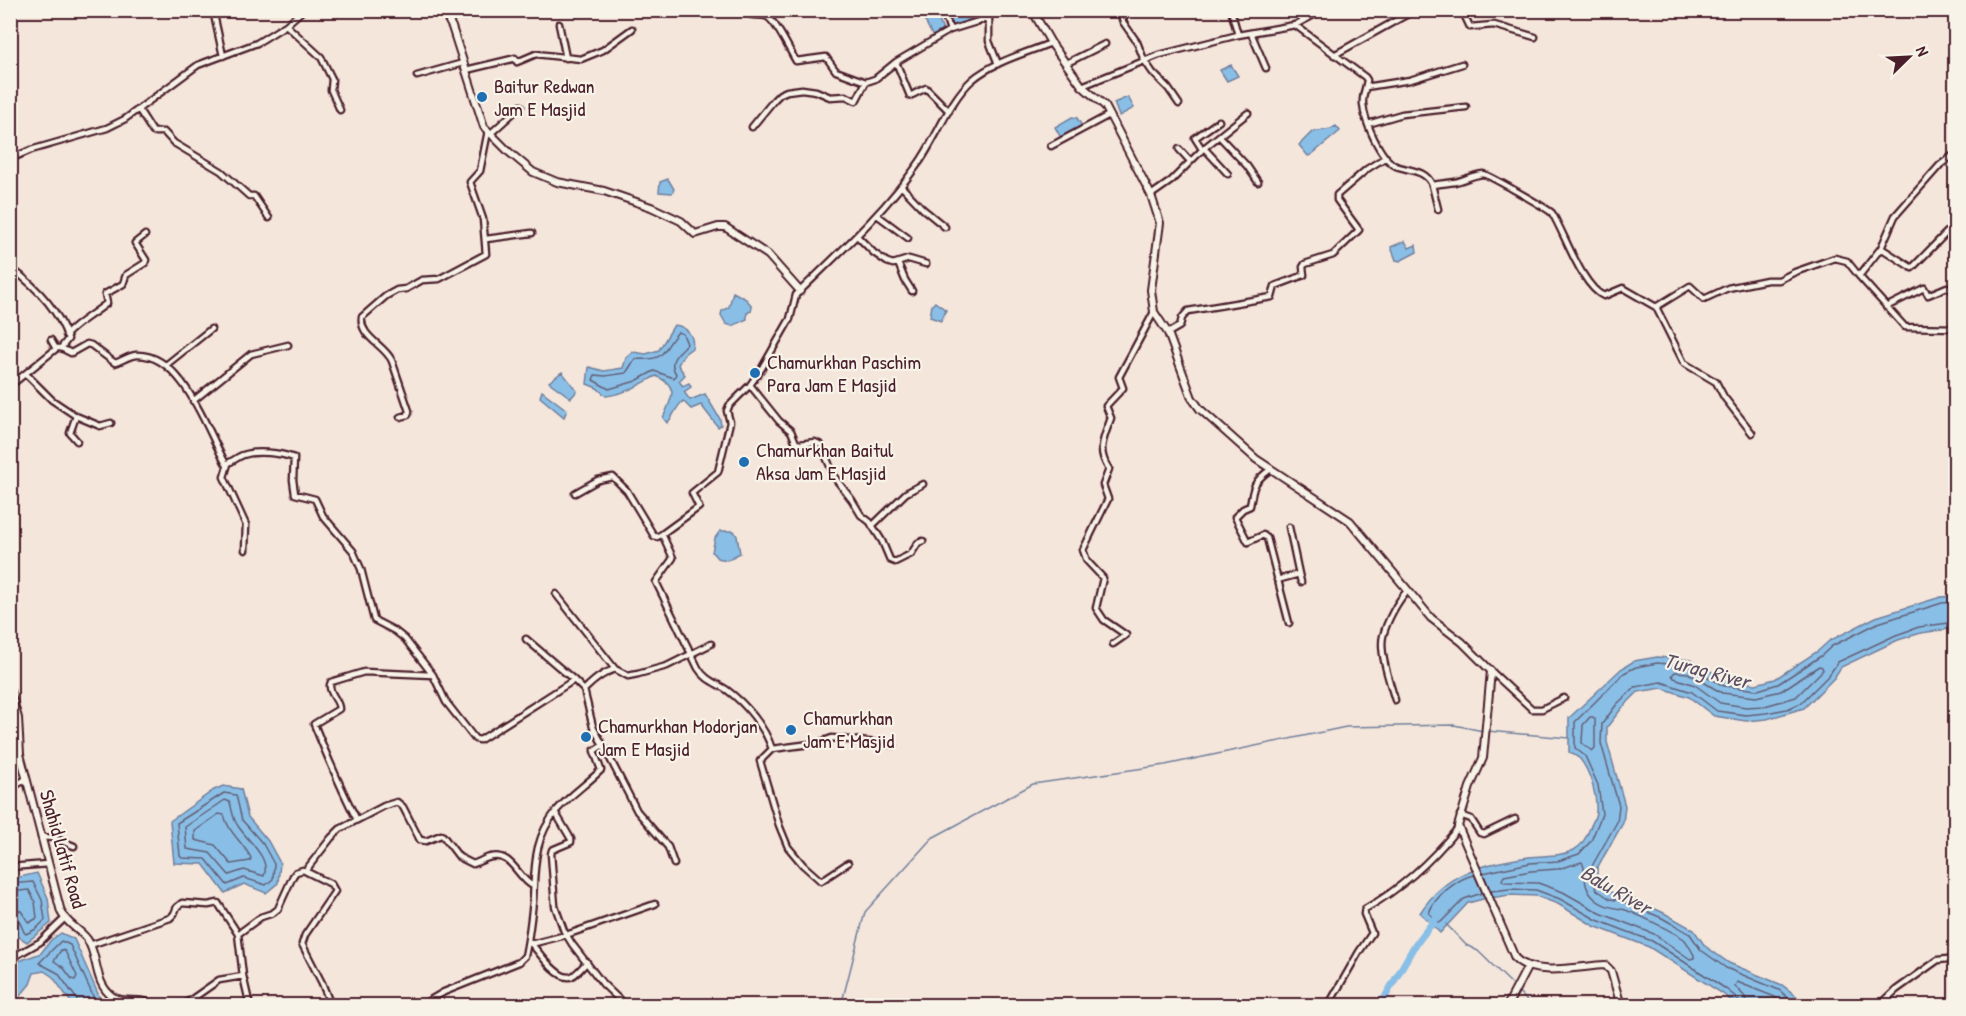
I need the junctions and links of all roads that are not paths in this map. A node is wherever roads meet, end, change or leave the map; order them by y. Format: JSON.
{"nodes":[{"id":1,"x":213,"y":10,"type":"edge"},
{"id":2,"x":303,"y":10,"type":"edge"},
{"id":3,"x":742,"y":10,"type":"edge"},
{"id":4,"x":943,"y":10,"type":"edge"},
{"id":5,"x":990,"y":10,"type":"edge"},
{"id":6,"x":1032,"y":10,"type":"edge"},
{"id":7,"x":1131,"y":10,"type":"edge"},
{"id":8,"x":1231,"y":10,"type":"edge"},
{"id":9,"x":1323,"y":10,"type":"edge"},
{"id":10,"x":1415,"y":10,"type":"edge"},
{"id":11,"x":1461,"y":10,"type":"edge"},
{"id":12,"x":446,"y":11,"type":"edge"},
{"id":13,"x":989,"y":18,"type":"junction"},
{"id":14,"x":559,"y":24,"type":"dead end"},
{"id":15,"x":286,"y":25,"type":"junction"},
{"id":16,"x":1295,"y":25,"type":"junction"},
{"id":17,"x":632,"y":29,"type":"dead end"},
{"id":18,"x":950,"y":30,"type":"junction"},
{"id":19,"x":1251,"y":33,"type":"junction"},
{"id":20,"x":1238,"y":35,"type":"junction"},
{"id":21,"x":1536,"y":37,"type":"dead end"},
{"id":22,"x":1051,"y":43,"type":"junction"},
{"id":23,"x":1104,"y":44,"type":"dead end"},
{"id":24,"x":1334,"y":55,"type":"junction"},
{"id":25,"x":223,"y":56,"type":"junction"},
{"id":26,"x":566,"y":58,"type":"junction"},
{"id":27,"x":1144,"y":60,"type":"junction"},
{"id":28,"x":897,"y":62,"type":"junction"},
{"id":29,"x":1067,"y":63,"type":"junction"},
{"id":30,"x":998,"y":64,"type":"junction"},
{"id":31,"x":1462,"y":64,"type":"dead end"},
{"id":32,"x":464,"y":67,"type":"junction"},
{"id":33,"x":1266,"y":68,"type":"dead end"},
{"id":34,"x":417,"y":76,"type":"dead end"},
{"id":35,"x":866,"y":82,"type":"junction"},
{"id":36,"x":1082,"y":86,"type":"junction"},
{"id":37,"x":1366,"y":87,"type":"junction"},
{"id":38,"x":1179,"y":104,"type":"dead end"},
{"id":39,"x":521,"y":106,"type":"dead end"},
{"id":40,"x":1466,"y":107,"type":"dead end"},
{"id":41,"x":139,"y":110,"type":"junction"},
{"id":42,"x":340,"y":110,"type":"dead end"},
{"id":43,"x":949,"y":111,"type":"junction"},
{"id":44,"x":1248,"y":113,"type":"dead end"},
{"id":45,"x":1109,"y":115,"type":"junction"},
{"id":46,"x":1219,"y":121,"type":"dead end"},
{"id":47,"x":1368,"y":124,"type":"junction"},
{"id":48,"x":752,"y":127,"type":"dead end"},
{"id":49,"x":489,"y":133,"type":"junction"},
{"id":50,"x":1219,"y":136,"type":"junction"},
{"id":51,"x":1051,"y":146,"type":"dead end"},
{"id":52,"x":1203,"y":148,"type":"junction"},
{"id":53,"x":1179,"y":149,"type":"dead end"},
{"id":54,"x":1956,"y":153,"type":"edge"},
{"id":55,"x":1386,"y":157,"type":"junction"},
{"id":56,"x":10,"y":159,"type":"edge"},
{"id":57,"x":1190,"y":161,"type":"junction"},
{"id":58,"x":1227,"y":174,"type":"dead end"},
{"id":59,"x":1258,"y":182,"type":"dead end"},
{"id":60,"x":1432,"y":185,"type":"junction"},
{"id":61,"x":901,"y":186,"type":"junction"},
{"id":62,"x":1151,"y":195,"type":"junction"},
{"id":63,"x":1438,"y":209,"type":"dead end"},
{"id":64,"x":877,"y":216,"type":"junction"},
{"id":65,"x":269,"y":218,"type":"dead end"},
{"id":66,"x":1956,"y":223,"type":"edge"},
{"id":67,"x":945,"y":227,"type":"dead end"},
{"id":68,"x":532,"y":233,"type":"dead end"},
{"id":69,"x":145,"y":235,"type":"dead end"},
{"id":70,"x":858,"y":237,"type":"junction"},
{"id":71,"x":908,"y":238,"type":"dead end"},
{"id":72,"x":486,"y":239,"type":"junction"},
{"id":73,"x":1881,"y":248,"type":"junction"},
{"id":74,"x":898,"y":263,"type":"junction"},
{"id":75,"x":926,"y":264,"type":"dead end"},
{"id":76,"x":10,"y":267,"type":"edge"},
{"id":77,"x":1859,"y":276,"type":"junction"},
{"id":78,"x":800,"y":291,"type":"junction"},
{"id":79,"x":912,"y":291,"type":"dead end"},
{"id":80,"x":1956,"y":292,"type":"edge"},
{"id":81,"x":1886,"y":306,"type":"junction"},
{"id":82,"x":1656,"y":307,"type":"junction"},
{"id":83,"x":1154,"y":312,"type":"junction"},
{"id":84,"x":1956,"y":328,"type":"edge"},
{"id":85,"x":211,"y":329,"type":"dead end"},
{"id":86,"x":1168,"y":333,"type":"junction"},
{"id":87,"x":66,"y":335,"type":"junction"},
{"id":88,"x":51,"y":340,"type":"dead end"},
{"id":89,"x":288,"y":345,"type":"dead end"},
{"id":90,"x":58,"y":348,"type":"junction"},
{"id":91,"x":166,"y":365,"type":"junction"},
{"id":92,"x":26,"y":374,"type":"junction"},
{"id":93,"x":750,"y":385,"type":"junction"},
{"id":94,"x":10,"y":386,"type":"edge"},
{"id":95,"x":194,"y":401,"type":"junction"},
{"id":96,"x":76,"y":416,"type":"junction"},
{"id":97,"x":400,"y":417,"type":"dead end"},
{"id":98,"x":111,"y":423,"type":"dead end"},
{"id":99,"x":1752,"y":433,"type":"dead end"},
{"id":100,"x":77,"y":441,"type":"dead end"},
{"id":101,"x":228,"y":464,"type":"junction"},
{"id":102,"x":1271,"y":469,"type":"junction"},
{"id":103,"x":923,"y":484,"type":"dead end"},
{"id":104,"x":575,"y":493,"type":"dead end"},
{"id":105,"x":872,"y":526,"type":"junction"},
{"id":106,"x":1289,"y":527,"type":"dead end"},
{"id":107,"x":662,"y":534,"type":"junction"},
{"id":108,"x":923,"y":541,"type":"dead end"},
{"id":109,"x":245,"y":550,"type":"dead end"},
{"id":110,"x":1299,"y":574,"type":"junction"},
{"id":111,"x":1277,"y":580,"type":"junction"},
{"id":112,"x":1301,"y":582,"type":"dead end"},
{"id":113,"x":1407,"y":591,"type":"junction"},
{"id":114,"x":556,"y":594,"type":"dead end"},
{"id":115,"x":1289,"y":623,"type":"dead end"},
{"id":116,"x":526,"y":639,"type":"dead end"},
{"id":117,"x":711,"y":644,"type":"dead end"},
{"id":118,"x":1113,"y":644,"type":"dead end"},
{"id":119,"x":691,"y":654,"type":"junction"},
{"id":120,"x":615,"y":669,"type":"junction"},
{"id":121,"x":1491,"y":671,"type":"junction"},
{"id":122,"x":433,"y":675,"type":"junction"},
{"id":123,"x":574,"y":680,"type":"junction"},
{"id":124,"x":584,"y":690,"type":"junction"},
{"id":125,"x":10,"y":691,"type":"edge"},
{"id":126,"x":1564,"y":698,"type":"dead end"},
{"id":127,"x":1395,"y":700,"type":"dead end"},
{"id":128,"x":603,"y":745,"type":"junction"},
{"id":129,"x":894,"y":745,"type":"dead end"},
{"id":130,"x":772,"y":749,"type":"junction"},
{"id":131,"x":26,"y":779,"type":"junction"},
{"id":132,"x":10,"y":789,"type":"edge"},
{"id":133,"x":555,"y":812,"type":"junction"},
{"id":134,"x":1460,"y":815,"type":"junction"},
{"id":135,"x":1515,"y":819,"type":"dead end"},
{"id":136,"x":357,"y":820,"type":"junction"},
{"id":137,"x":1458,"y":828,"type":"junction"},
{"id":138,"x":40,"y":837,"type":"junction"},
{"id":139,"x":74,"y":846,"type":"dead end"},
{"id":140,"x":48,"y":864,"type":"junction"},
{"id":141,"x":674,"y":864,"type":"dead end"},
{"id":142,"x":848,"y":864,"type":"dead end"},
{"id":143,"x":10,"y":867,"type":"edge"},
{"id":144,"x":306,"y":870,"type":"junction"},
{"id":145,"x":533,"y":886,"type":"junction"},
{"id":146,"x":655,"y":904,"type":"dead end"},
{"id":147,"x":64,"y":919,"type":"junction"},
{"id":148,"x":238,"y":934,"type":"junction"},
{"id":149,"x":566,"y":935,"type":"junction"},
{"id":150,"x":530,"y":942,"type":"junction"},
{"id":151,"x":90,"y":945,"type":"junction"},
{"id":152,"x":10,"y":959,"type":"edge"},
{"id":153,"x":587,"y":962,"type":"junction"},
{"id":154,"x":1956,"y":965,"type":"edge"},
{"id":155,"x":1528,"y":966,"type":"junction"},
{"id":156,"x":243,"y":976,"type":"junction"},
{"id":157,"x":152,"y":1005,"type":"edge"},
{"id":158,"x":182,"y":1005,"type":"edge"},
{"id":159,"x":250,"y":1005,"type":"edge"},
{"id":160,"x":331,"y":1005,"type":"edge"},
{"id":161,"x":420,"y":1005,"type":"edge"},
{"id":162,"x":626,"y":1005,"type":"edge"},
{"id":163,"x":1328,"y":1005,"type":"edge"},
{"id":164,"x":1507,"y":1005,"type":"edge"},
{"id":165,"x":1621,"y":1005,"type":"edge"},
{"id":166,"x":1879,"y":1005,"type":"edge"}],
"edges":[{"from":1,"to":25,"type":"street"},
{"from":2,"to":15,"type":"street"},
{"from":3,"to":35,"type":"street"},
{"from":4,"to":18,"type":"street"},
{"from":5,"to":13,"type":"street"},
{"from":6,"to":22,"type":"main road"},
{"from":7,"to":27,"type":"street"},
{"from":8,"to":20,"type":"street"},
{"from":9,"to":16,"type":"street"},
{"from":10,"to":24,"type":"street"},
{"from":11,"to":21,"type":"street"},
{"from":12,"to":32,"type":"main road"},
{"from":13,"to":18,"type":"street"},
{"from":13,"to":30,"type":"street"},
{"from":14,"to":26,"type":"street"},
{"from":15,"to":25,"type":"street"},
{"from":15,"to":42,"type":"street"},
{"from":16,"to":19,"type":"street"},
{"from":16,"to":24,"type":"street"},
{"from":17,"to":26,"type":"street"},
{"from":18,"to":28,"type":"street"},
{"from":19,"to":20,"type":"street"},
{"from":19,"to":33,"type":"street"},
{"from":20,"to":27,"type":"street"},
{"from":22,"to":29,"type":"main road"},
{"from":22,"to":30,"type":"street"},
{"from":23,"to":29,"type":"street"},
{"from":24,"to":37,"type":"street"},
{"from":25,"to":41,"type":"street"},
{"from":26,"to":32,"type":"street"},
{"from":27,"to":36,"type":"street"},
{"from":27,"to":38,"type":"street"},
{"from":28,"to":35,"type":"street"},
{"from":28,"to":43,"type":"street"},
{"from":29,"to":36,"type":"main road"},
{"from":30,"to":43,"type":"street"},
{"from":31,"to":37,"type":"street"},
{"from":32,"to":34,"type":"street"},
{"from":32,"to":49,"type":"main road"},
{"from":35,"to":48,"type":"street"},
{"from":36,"to":45,"type":"main road"},
{"from":37,"to":47,"type":"street"},
{"from":39,"to":49,"type":"street"},
{"from":40,"to":47,"type":"street"},
{"from":41,"to":56,"type":"street"},
{"from":41,"to":65,"type":"street"},
{"from":43,"to":61,"type":"street"},
{"from":44,"to":50,"type":"street"},
{"from":45,"to":51,"type":"street"},
{"from":45,"to":62,"type":"main road"},
{"from":46,"to":52,"type":"street"},
{"from":47,"to":55,"type":"street"},
{"from":49,"to":72,"type":"street"},
{"from":49,"to":78,"type":"main road"},
{"from":50,"to":52,"type":"street"},
{"from":50,"to":59,"type":"street"},
{"from":52,"to":57,"type":"street"},
{"from":52,"to":58,"type":"street"},
{"from":53,"to":57,"type":"street"},
{"from":54,"to":73,"type":"street"},
{"from":55,"to":60,"type":"street"},
{"from":55,"to":86,"type":"street"},
{"from":57,"to":62,"type":"street"},
{"from":60,"to":63,"type":"street"},
{"from":60,"to":82,"type":"street"},
{"from":61,"to":64,"type":"street"},
{"from":61,"to":67,"type":"street"},
{"from":62,"to":83,"type":"main road"},
{"from":64,"to":70,"type":"street"},
{"from":64,"to":71,"type":"street"},
{"from":66,"to":73,"type":"street"},
{"from":68,"to":72,"type":"street"},
{"from":69,"to":87,"type":"street"},
{"from":70,"to":74,"type":"street"},
{"from":70,"to":78,"type":"street"},
{"from":72,"to":97,"type":"street"},
{"from":73,"to":77,"type":"street"},
{"from":74,"to":75,"type":"street"},
{"from":74,"to":79,"type":"street"},
{"from":76,"to":87,"type":"street"},
{"from":77,"to":81,"type":"street"},
{"from":77,"to":82,"type":"street"},
{"from":78,"to":93,"type":"street"},
{"from":80,"to":81,"type":"street"},
{"from":81,"to":84,"type":"street"},
{"from":82,"to":99,"type":"street"},
{"from":83,"to":86,"type":"main road"},
{"from":83,"to":118,"type":"street"},
{"from":85,"to":91,"type":"street"},
{"from":86,"to":102,"type":"main road"},
{"from":87,"to":90,"type":"street"},
{"from":88,"to":90,"type":"street"},
{"from":89,"to":95,"type":"street"},
{"from":90,"to":91,"type":"street"},
{"from":90,"to":92,"type":"street"},
{"from":91,"to":95,"type":"street"},
{"from":92,"to":94,"type":"street"},
{"from":92,"to":96,"type":"street"},
{"from":93,"to":105,"type":"street"},
{"from":93,"to":107,"type":"street"},
{"from":95,"to":101,"type":"street"},
{"from":96,"to":98,"type":"street"},
{"from":96,"to":100,"type":"street"},
{"from":101,"to":109,"type":"street"},
{"from":101,"to":122,"type":"street"},
{"from":102,"to":111,"type":"street"},
{"from":102,"to":113,"type":"main road"},
{"from":103,"to":105,"type":"street"},
{"from":104,"to":107,"type":"street"},
{"from":105,"to":108,"type":"street"},
{"from":106,"to":110,"type":"street"},
{"from":107,"to":119,"type":"street"},
{"from":110,"to":111,"type":"street"},
{"from":110,"to":112,"type":"street"},
{"from":111,"to":115,"type":"street"},
{"from":113,"to":121,"type":"main road"},
{"from":113,"to":127,"type":"street"},
{"from":114,"to":120,"type":"street"},
{"from":116,"to":123,"type":"street"},
{"from":117,"to":119,"type":"street"},
{"from":119,"to":120,"type":"street"},
{"from":119,"to":130,"type":"street"},
{"from":120,"to":124,"type":"street"},
{"from":121,"to":126,"type":"street"},
{"from":121,"to":134,"type":"main road"},
{"from":122,"to":123,"type":"street"},
{"from":122,"to":136,"type":"street"},
{"from":123,"to":124,"type":"street"},
{"from":124,"to":128,"type":"street"},
{"from":125,"to":131,"type":"main road","name":"Shahid Latif Road"},
{"from":128,"to":133,"type":"street"},
{"from":128,"to":141,"type":"street"},
{"from":129,"to":130,"type":"street"},
{"from":130,"to":142,"type":"street"},
{"from":131,"to":132,"type":"street"},
{"from":131,"to":138,"type":"main road","name":"Shahid Latif Road"},
{"from":133,"to":145,"type":"street"},
{"from":133,"to":149,"type":"street"},
{"from":134,"to":135,"type":"street"},
{"from":134,"to":137,"type":"main road"},
{"from":136,"to":144,"type":"street"},
{"from":136,"to":145,"type":"street"},
{"from":137,"to":155,"type":"main road"},
{"from":137,"to":163,"type":"street"},
{"from":138,"to":139,"type":"street"},
{"from":138,"to":140,"type":"main road","name":"Shahid Latif Road"},
{"from":140,"to":143,"type":"street"},
{"from":140,"to":147,"type":"main road","name":"Shahid Latif Road"},
{"from":144,"to":148,"type":"street"},
{"from":144,"to":160,"type":"street"},
{"from":145,"to":150,"type":"street"},
{"from":146,"to":149,"type":"street"},
{"from":147,"to":151,"type":"main road","name":"Shahid Latif Road"},
{"from":147,"to":152,"type":"street"},
{"from":148,"to":151,"type":"street"},
{"from":148,"to":156,"type":"street"},
{"from":149,"to":150,"type":"street"},
{"from":149,"to":153,"type":"street"},
{"from":150,"to":153,"type":"street"},
{"from":150,"to":161,"type":"street"},
{"from":151,"to":157,"type":"main road","name":"Shahid Latif Road"},
{"from":153,"to":162,"type":"street"},
{"from":154,"to":166,"type":"street"},
{"from":155,"to":164,"type":"main road"},
{"from":155,"to":165,"type":"main road"},
{"from":156,"to":158,"type":"street"},
{"from":156,"to":159,"type":"street"}]}
